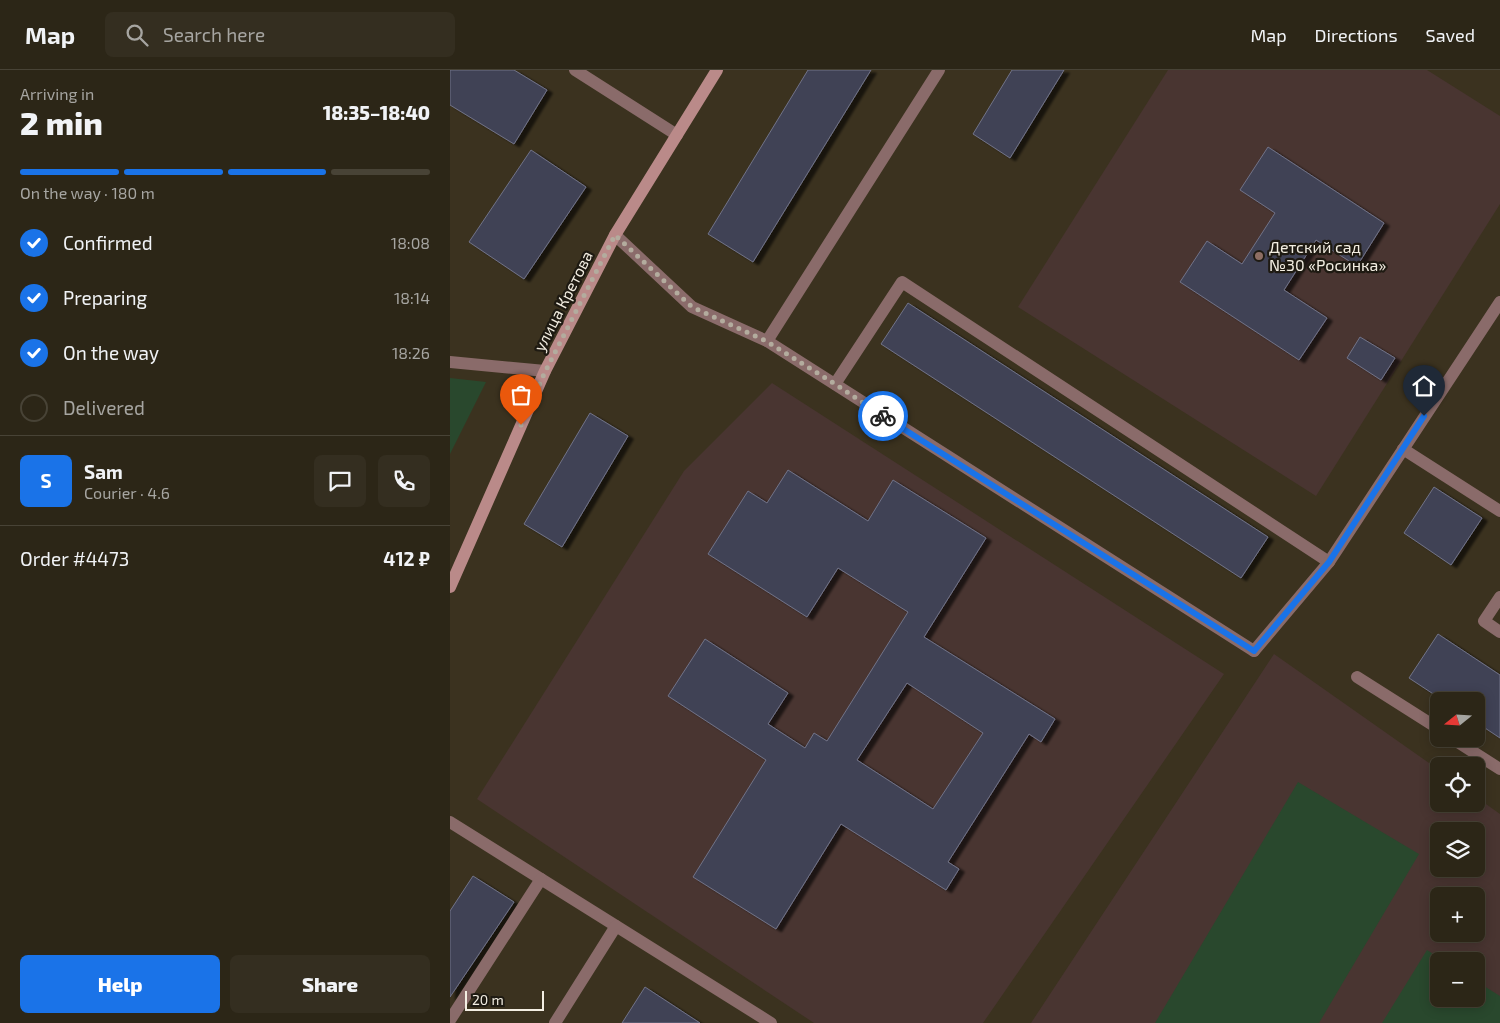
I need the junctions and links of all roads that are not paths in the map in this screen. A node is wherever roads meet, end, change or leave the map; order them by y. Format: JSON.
{"nodes":[{"id":1,"x":575,"y":70,"type":"edge"},
{"id":2,"x":717,"y":70,"type":"edge"},
{"id":3,"x":936,"y":71,"type":"edge"},
{"id":4,"x":677,"y":135,"type":"junction"},
{"id":5,"x":615,"y":235,"type":"junction"},
{"id":6,"x":1500,"y":302,"type":"edge"},
{"id":7,"x":766,"y":341,"type":"junction"},
{"id":8,"x":450,"y":362,"type":"edge"},
{"id":9,"x":545,"y":372,"type":"junction"},
{"id":10,"x":835,"y":384,"type":"junction"},
{"id":11,"x":1403,"y":449,"type":"junction"},
{"id":12,"x":1500,"y":511,"type":"edge"},
{"id":13,"x":1329,"y":562,"type":"junction"},
{"id":14,"x":450,"y":587,"type":"edge"},
{"id":15,"x":1500,"y":597,"type":"edge"},
{"id":16,"x":1500,"y":632,"type":"edge"},
{"id":17,"x":1357,"y":677,"type":"dead end"},
{"id":18,"x":1430,"y":723,"type":"edge"},
{"id":19,"x":1467,"y":748,"type":"edge"},
{"id":20,"x":1500,"y":769,"type":"edge"},
{"id":21,"x":450,"y":822,"type":"edge"},
{"id":22,"x":541,"y":879,"type":"junction"},
{"id":23,"x":616,"y":926,"type":"junction"},
{"id":24,"x":450,"y":1020,"type":"edge"},
{"id":25,"x":555,"y":1023,"type":"edge"},
{"id":26,"x":771,"y":1023,"type":"edge"}],
"edges":[{"from":1,"to":4,"type":"street"},
{"from":2,"to":4,"type":"street","name":"улица Кретова"},
{"from":3,"to":7,"type":"street"},
{"from":4,"to":5,"type":"street","name":"улица Кретова"},
{"from":5,"to":7,"type":"street"},
{"from":5,"to":9,"type":"street","name":"улица Кретова"},
{"from":6,"to":11,"type":"street"},
{"from":7,"to":10,"type":"street"},
{"from":8,"to":9,"type":"street"},
{"from":9,"to":14,"type":"street","name":"улица Кретова"},
{"from":10,"to":13,"type":"street"},
{"from":10,"to":13,"type":"street"},
{"from":11,"to":12,"type":"street"},
{"from":11,"to":13,"type":"street"},
{"from":15,"to":16,"type":"street"},
{"from":17,"to":18,"type":"street"},
{"from":19,"to":20,"type":"street"},
{"from":21,"to":22,"type":"street"},
{"from":22,"to":23,"type":"street"},
{"from":22,"to":24,"type":"street"},
{"from":23,"to":25,"type":"street"},
{"from":23,"to":26,"type":"street"}]}
